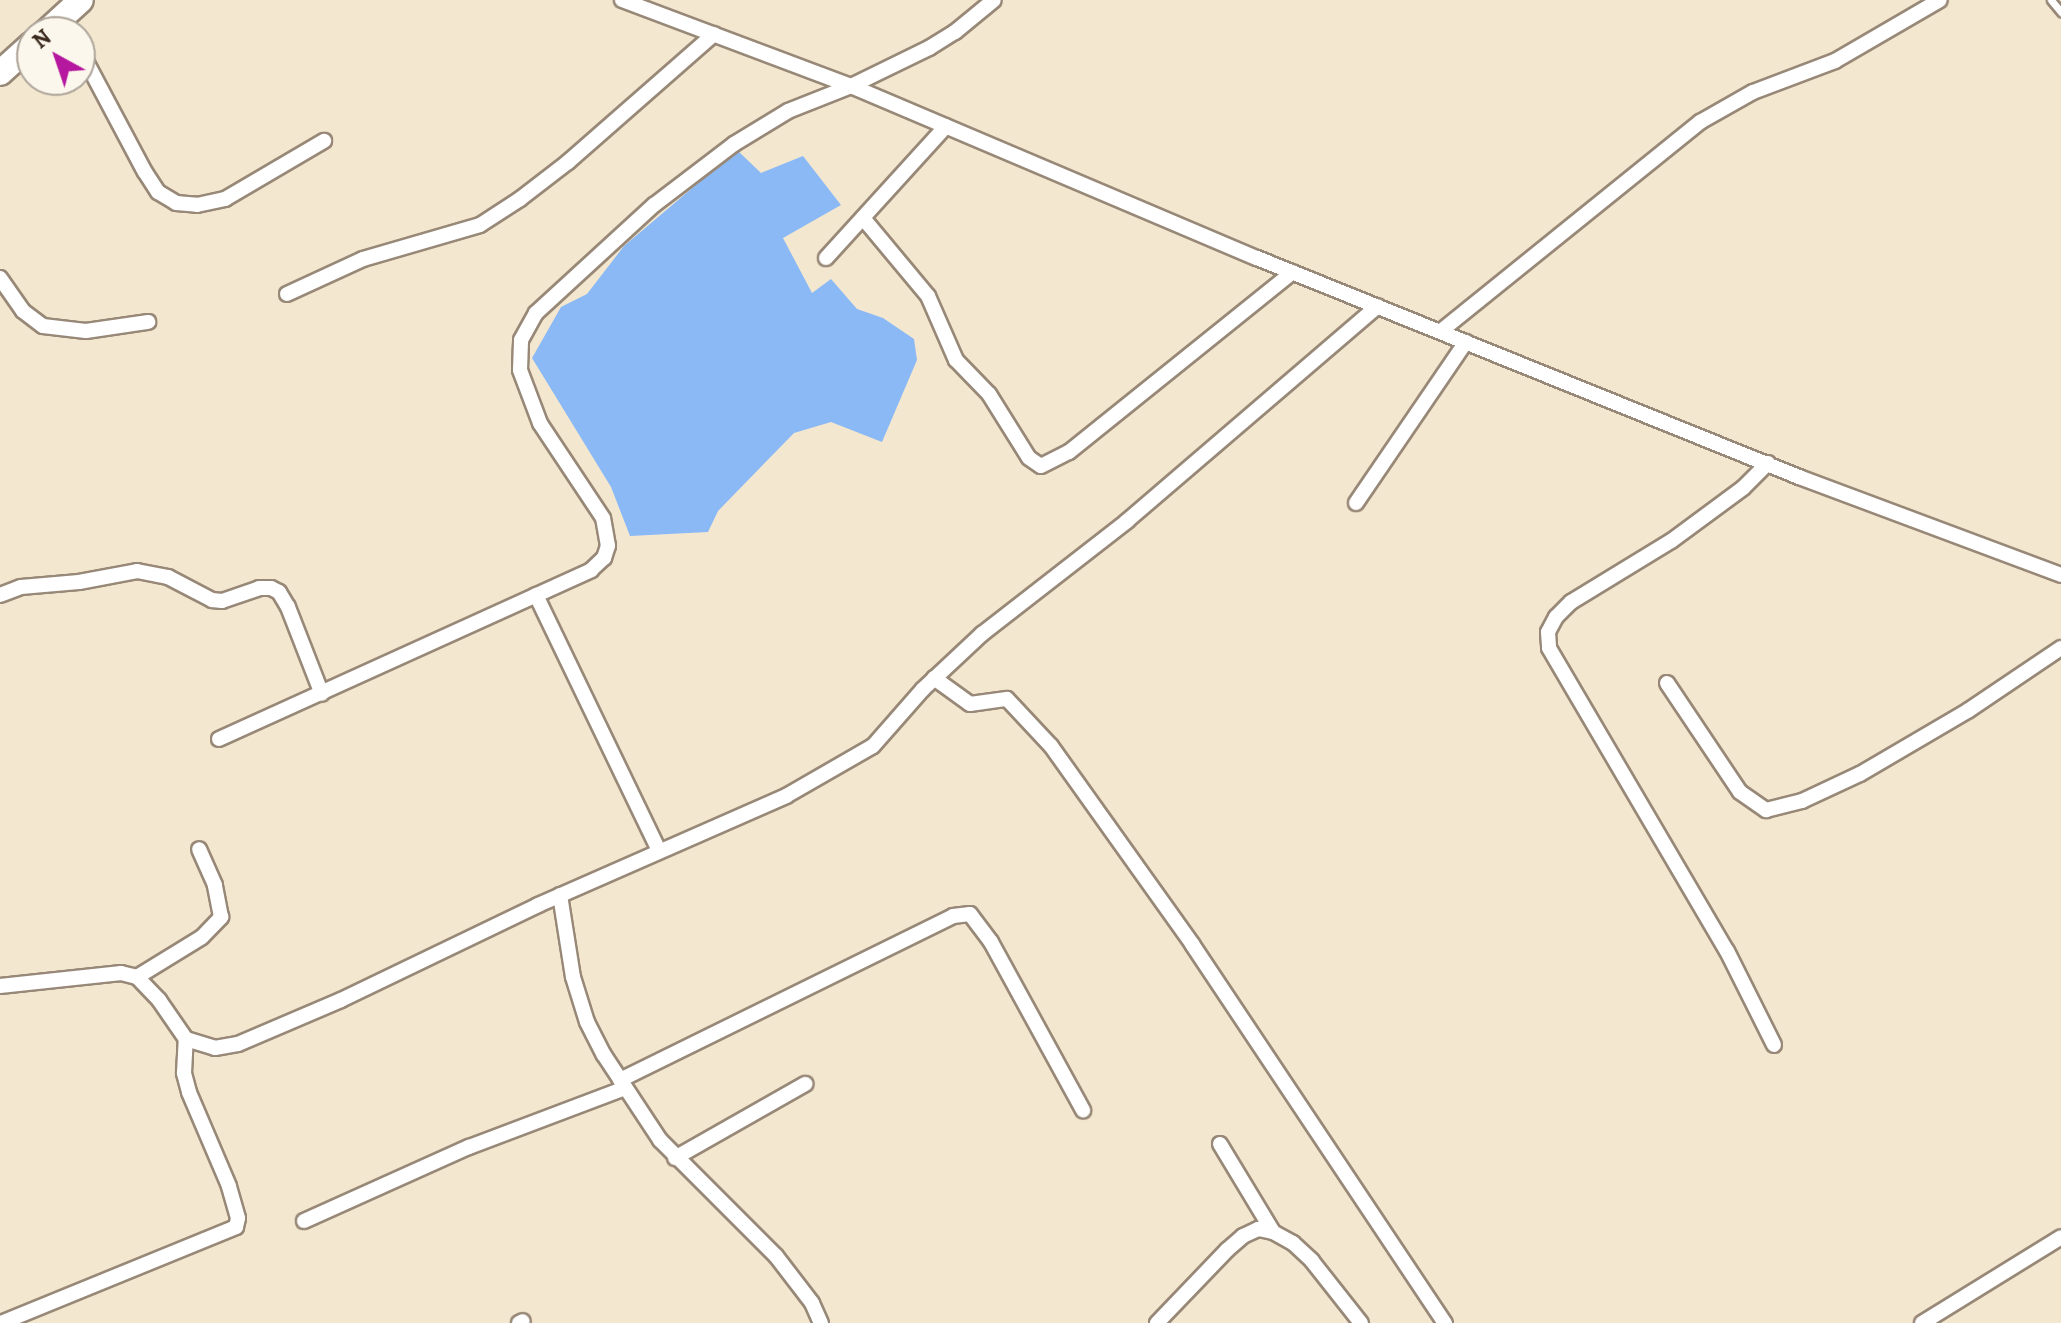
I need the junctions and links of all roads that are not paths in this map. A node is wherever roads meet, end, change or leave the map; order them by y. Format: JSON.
{"nodes":[{"id":1,"x":81,"y":0,"type":"edge"},
{"id":2,"x":622,"y":0,"type":"edge"},
{"id":3,"x":994,"y":0,"type":"edge"},
{"id":4,"x":1940,"y":0,"type":"edge"},
{"id":5,"x":2051,"y":0,"type":"edge"},
{"id":6,"x":2061,"y":12,"type":"edge"},
{"id":7,"x":68,"y":16,"type":"edge"},
{"id":8,"x":714,"y":34,"type":"junction"},
{"id":9,"x":16,"y":58,"type":"edge"},
{"id":10,"x":0,"y":73,"type":"edge"},
{"id":11,"x":96,"y":80,"type":"edge"},
{"id":12,"x":851,"y":86,"type":"junction"},
{"id":13,"x":946,"y":126,"type":"junction"},
{"id":14,"x":324,"y":141,"type":"dead end"},
{"id":15,"x":863,"y":218,"type":"junction"},
{"id":16,"x":826,"y":258,"type":"dead end"},
{"id":17,"x":1293,"y":272,"type":"junction"},
{"id":18,"x":0,"y":278,"type":"edge"},
{"id":19,"x":287,"y":294,"type":"dead end"},
{"id":20,"x":1378,"y":306,"type":"junction"},
{"id":21,"x":148,"y":322,"type":"dead end"},
{"id":22,"x":1441,"y":331,"type":"junction"},
{"id":23,"x":1466,"y":342,"type":"junction"},
{"id":24,"x":1768,"y":463,"type":"junction"},
{"id":25,"x":1356,"y":503,"type":"dead end"},
{"id":26,"x":2061,"y":575,"type":"edge"},
{"id":27,"x":0,"y":595,"type":"edge"},
{"id":28,"x":536,"y":595,"type":"junction"},
{"id":29,"x":2061,"y":648,"type":"edge"},
{"id":30,"x":934,"y":678,"type":"junction"},
{"id":31,"x":1667,"y":683,"type":"dead end"},
{"id":32,"x":322,"y":694,"type":"junction"},
{"id":33,"x":219,"y":739,"type":"dead end"},
{"id":34,"x":199,"y":849,"type":"dead end"},
{"id":35,"x":659,"y":851,"type":"junction"},
{"id":36,"x":560,"y":895,"type":"junction"},
{"id":37,"x":137,"y":977,"type":"junction"},
{"id":38,"x":0,"y":986,"type":"edge"},
{"id":39,"x":186,"y":1039,"type":"junction"},
{"id":40,"x":1774,"y":1045,"type":"dead end"},
{"id":41,"x":622,"y":1084,"type":"junction"},
{"id":42,"x":805,"y":1084,"type":"dead end"},
{"id":43,"x":1083,"y":1110,"type":"dead end"},
{"id":44,"x":1220,"y":1144,"type":"dead end"},
{"id":45,"x":675,"y":1158,"type":"junction"},
{"id":46,"x":304,"y":1221,"type":"dead end"},
{"id":47,"x":1273,"y":1232,"type":"junction"},
{"id":48,"x":2061,"y":1237,"type":"edge"},
{"id":49,"x":1,"y":1323,"type":"edge"},
{"id":50,"x":821,"y":1323,"type":"edge"},
{"id":51,"x":1157,"y":1323,"type":"edge"},
{"id":52,"x":1361,"y":1323,"type":"edge"},
{"id":53,"x":1445,"y":1323,"type":"edge"},
{"id":54,"x":1922,"y":1323,"type":"edge"}],
"edges":[{"from":1,"to":7,"type":"highway"},
{"from":2,"to":8,"type":"street"},
{"from":3,"to":12,"type":"street"},
{"from":4,"to":22,"type":"street"},
{"from":5,"to":6,"type":"lane"},
{"from":8,"to":12,"type":"street"},
{"from":8,"to":19,"type":"street"},
{"from":9,"to":10,"type":"highway"},
{"from":11,"to":14,"type":"street"},
{"from":12,"to":13,"type":"street"},
{"from":12,"to":28,"type":"street"},
{"from":13,"to":15,"type":"street"},
{"from":13,"to":17,"type":"street"},
{"from":15,"to":16,"type":"street"},
{"from":15,"to":17,"type":"street"},
{"from":17,"to":20,"type":"street"},
{"from":18,"to":21,"type":"street"},
{"from":20,"to":22,"type":"street"},
{"from":20,"to":30,"type":"street"},
{"from":22,"to":23,"type":"street"},
{"from":23,"to":24,"type":"street"},
{"from":23,"to":25,"type":"street"},
{"from":24,"to":26,"type":"street"},
{"from":24,"to":40,"type":"street"},
{"from":27,"to":32,"type":"street"},
{"from":28,"to":32,"type":"street"},
{"from":28,"to":35,"type":"street"},
{"from":29,"to":31,"type":"street"},
{"from":30,"to":35,"type":"street"},
{"from":30,"to":53,"type":"street"},
{"from":32,"to":33,"type":"street"},
{"from":34,"to":37,"type":"street"},
{"from":35,"to":36,"type":"street"},
{"from":36,"to":39,"type":"street"},
{"from":36,"to":41,"type":"street"},
{"from":37,"to":38,"type":"street"},
{"from":37,"to":39,"type":"street"},
{"from":39,"to":49,"type":"street"},
{"from":41,"to":43,"type":"street"},
{"from":41,"to":45,"type":"street"},
{"from":41,"to":46,"type":"street"},
{"from":42,"to":45,"type":"street"},
{"from":44,"to":47,"type":"street"},
{"from":45,"to":50,"type":"street"},
{"from":47,"to":51,"type":"street"},
{"from":47,"to":52,"type":"street"},
{"from":48,"to":54,"type":"street"}]}
